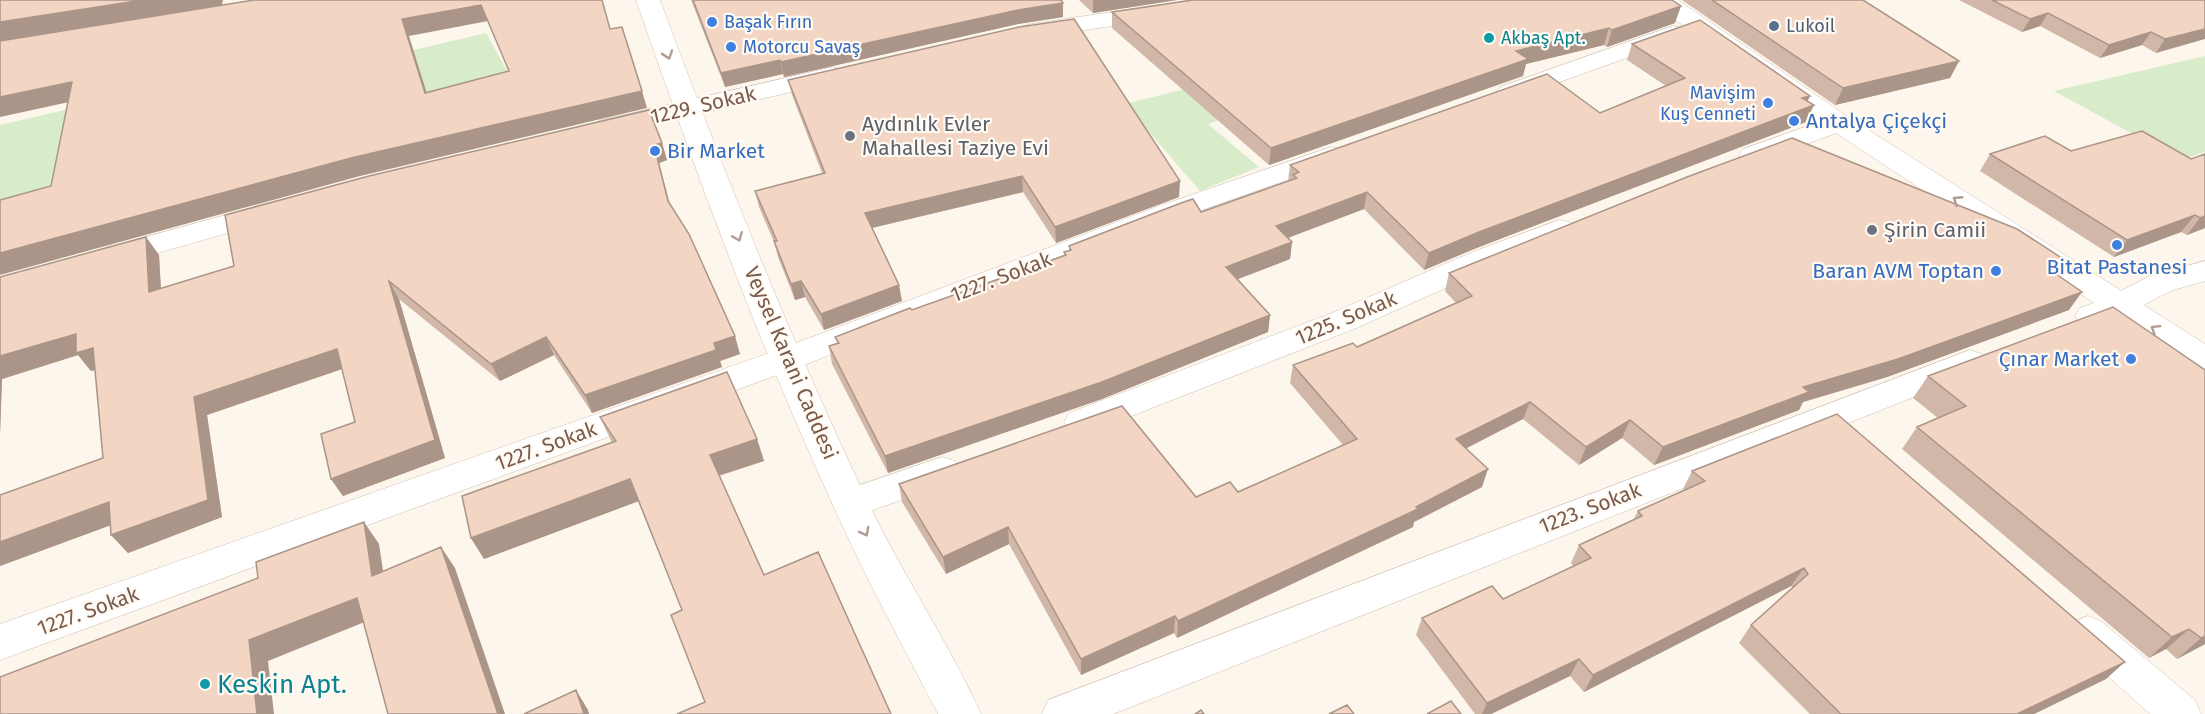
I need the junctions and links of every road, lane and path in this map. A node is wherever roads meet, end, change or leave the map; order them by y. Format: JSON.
{"nodes":[{"id":1,"x":648,"y":0,"type":"edge"},
{"id":2,"x":1239,"y":0,"type":"edge"},
{"id":3,"x":1662,"y":0,"type":"edge"},
{"id":4,"x":1698,"y":24,"type":"junction"},
{"id":5,"x":1008,"y":36,"type":"edge"},
{"id":6,"x":861,"y":69,"type":"edge"},
{"id":7,"x":1482,"y":102,"type":"edge"},
{"id":8,"x":687,"y":108,"type":"junction"},
{"id":9,"x":1839,"y":123,"type":"junction"},
{"id":10,"x":589,"y":132,"type":"edge"},
{"id":11,"x":1360,"y":145,"type":"edge"},
{"id":12,"x":1722,"y":166,"type":"edge"},
{"id":13,"x":291,"y":206,"type":"edge"},
{"id":14,"x":1583,"y":220,"type":"edge"},
{"id":15,"x":87,"y":263,"type":"edge"},
{"id":16,"x":2205,"y":271,"type":"edge"},
{"id":17,"x":2118,"y":306,"type":"junction"},
{"id":18,"x":2063,"y":327,"type":"edge"},
{"id":19,"x":1997,"y":351,"type":"edge"},
{"id":20,"x":787,"y":359,"type":"junction"},
{"id":21,"x":2205,"y":360,"type":"edge"},
{"id":22,"x":1055,"y":431,"type":"edge"},
{"id":23,"x":967,"y":462,"type":"edge"},
{"id":24,"x":850,"y":503,"type":"junction"},
{"id":25,"x":2063,"y":613,"type":"edge"},
{"id":26,"x":0,"y":642,"type":"edge"},
{"id":27,"x":2169,"y":711,"type":"edge"},
{"id":28,"x":960,"y":714,"type":"edge"},
{"id":29,"x":1063,"y":714,"type":"edge"}],
"edges":[{"from":1,"to":8,"type":"street","name":"Veysel Karani Caddesi","one_way":true},
{"from":2,"to":5,"type":"street"},
{"from":3,"to":4,"type":"street"},
{"from":4,"to":7,"type":"street"},
{"from":4,"to":9,"type":"street"},
{"from":6,"to":8,"type":"street","name":"1229. Sokak"},
{"from":8,"to":10,"type":"street","name":"1229. Sokak"},
{"from":8,"to":20,"type":"street","name":"Veysel Karani Caddesi","one_way":true},
{"from":9,"to":12,"type":"street"},
{"from":17,"to":9,"type":"street","one_way":true},
{"from":11,"to":20,"type":"street","name":"1227. Sokak"},
{"from":13,"to":15,"type":"street"},
{"from":14,"to":22,"type":"street","name":"1225. Sokak"},
{"from":16,"to":17,"type":"street"},
{"from":17,"to":18,"type":"street"},
{"from":21,"to":17,"type":"street","one_way":true},
{"from":19,"to":29,"type":"street","name":"1223. Sokak"},
{"from":20,"to":24,"type":"street","name":"Veysel Karani Caddesi"},
{"from":20,"to":26,"type":"street","name":"1227. Sokak"},
{"from":23,"to":24,"type":"street"},
{"from":24,"to":28,"type":"street","name":"Veysel Karani Caddesi","one_way":true},
{"from":25,"to":27,"type":"street"}]}
